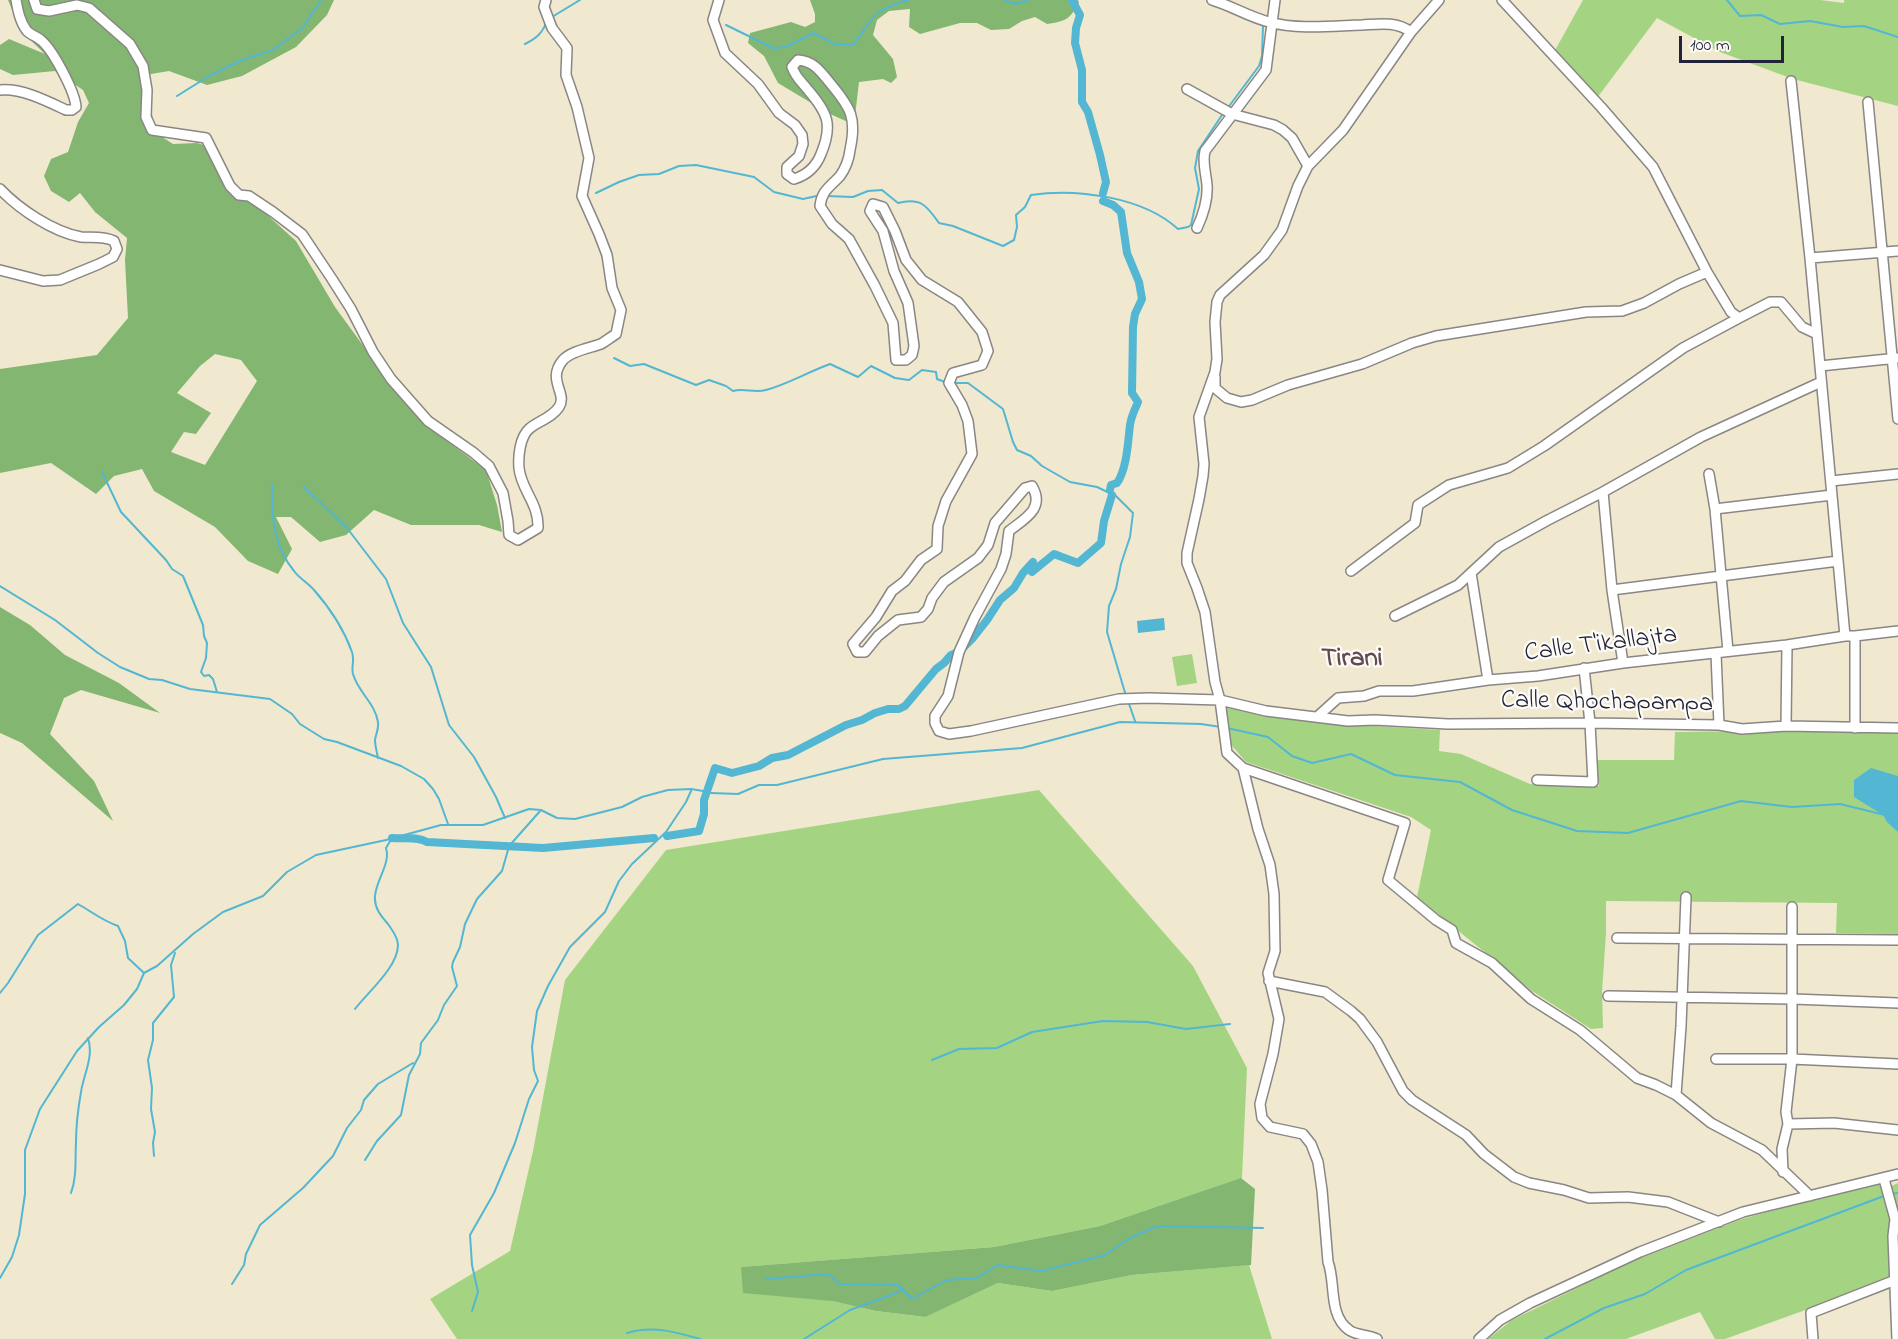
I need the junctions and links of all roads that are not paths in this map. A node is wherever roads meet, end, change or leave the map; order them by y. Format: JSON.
{"nodes":[{"id":1,"x":16,"y":0,"type":"edge"},
{"id":2,"x":34,"y":0,"type":"edge"},
{"id":3,"x":546,"y":0,"type":"edge"},
{"id":4,"x":719,"y":0,"type":"edge"},
{"id":5,"x":1212,"y":0,"type":"edge"},
{"id":6,"x":1275,"y":0,"type":"edge"},
{"id":7,"x":1439,"y":0,"type":"edge"},
{"id":8,"x":1502,"y":0,"type":"edge"},
{"id":9,"x":1272,"y":23,"type":"junction"},
{"id":10,"x":1411,"y":32,"type":"junction"},
{"id":11,"x":1791,"y":81,"type":"dead end"},
{"id":12,"x":1186,"y":89,"type":"dead end"},
{"id":13,"x":0,"y":90,"type":"edge"},
{"id":14,"x":1868,"y":102,"type":"dead end"},
{"id":15,"x":1232,"y":114,"type":"junction"},
{"id":16,"x":1308,"y":166,"type":"junction"},
{"id":17,"x":0,"y":189,"type":"edge"},
{"id":18,"x":1197,"y":228,"type":"dead end"},
{"id":19,"x":1898,"y":250,"type":"edge"},
{"id":20,"x":1882,"y":252,"type":"junction"},
{"id":21,"x":1810,"y":258,"type":"junction"},
{"id":22,"x":0,"y":270,"type":"edge"},
{"id":23,"x":1707,"y":272,"type":"junction"},
{"id":24,"x":1739,"y":318,"type":"junction"},
{"id":25,"x":1817,"y":334,"type":"junction"},
{"id":26,"x":1895,"y":358,"type":"edge"},
{"id":27,"x":1820,"y":366,"type":"junction"},
{"id":28,"x":1215,"y":372,"type":"junction"},
{"id":29,"x":1821,"y":382,"type":"junction"},
{"id":30,"x":1898,"y":419,"type":"edge"},
{"id":31,"x":1709,"y":474,"type":"dead end"},
{"id":32,"x":1898,"y":474,"type":"edge"},
{"id":33,"x":1831,"y":481,"type":"junction"},
{"id":34,"x":1602,"y":492,"type":"junction"},
{"id":35,"x":1832,"y":495,"type":"junction"},
{"id":36,"x":1715,"y":508,"type":"junction"},
{"id":37,"x":1838,"y":561,"type":"junction"},
{"id":38,"x":1351,"y":571,"type":"dead end"},
{"id":39,"x":1471,"y":573,"type":"junction"},
{"id":40,"x":1721,"y":576,"type":"junction"},
{"id":41,"x":1612,"y":590,"type":"junction"},
{"id":42,"x":1395,"y":616,"type":"dead end"},
{"id":43,"x":1898,"y":631,"type":"edge"},
{"id":44,"x":1850,"y":636,"type":"junction"},
{"id":45,"x":1787,"y":645,"type":"junction"},
{"id":46,"x":1728,"y":651,"type":"junction"},
{"id":47,"x":1716,"y":654,"type":"junction"},
{"id":48,"x":1623,"y":663,"type":"junction"},
{"id":49,"x":1584,"y":669,"type":"junction"},
{"id":50,"x":1488,"y":680,"type":"junction"},
{"id":51,"x":1220,"y":705,"type":"junction"},
{"id":52,"x":1317,"y":717,"type":"junction"},
{"id":53,"x":1590,"y":723,"type":"junction"},
{"id":54,"x":1719,"y":725,"type":"junction"},
{"id":55,"x":1786,"y":726,"type":"junction"},
{"id":56,"x":1855,"y":728,"type":"junction"},
{"id":57,"x":1898,"y":728,"type":"edge"},
{"id":58,"x":1243,"y":768,"type":"junction"},
{"id":59,"x":1537,"y":780,"type":"dead end"},
{"id":60,"x":1686,"y":897,"type":"dead end"},
{"id":61,"x":1792,"y":907,"type":"dead end"},
{"id":62,"x":1685,"y":937,"type":"junction"},
{"id":63,"x":1617,"y":938,"type":"dead end"},
{"id":64,"x":1791,"y":938,"type":"junction"},
{"id":65,"x":1898,"y":940,"type":"edge"},
{"id":66,"x":1269,"y":981,"type":"junction"},
{"id":67,"x":1608,"y":996,"type":"dead end"},
{"id":68,"x":1682,"y":997,"type":"junction"},
{"id":69,"x":1793,"y":999,"type":"junction"},
{"id":70,"x":1898,"y":1003,"type":"edge"},
{"id":71,"x":1716,"y":1059,"type":"dead end"},
{"id":72,"x":1792,"y":1059,"type":"junction"},
{"id":73,"x":1898,"y":1064,"type":"edge"},
{"id":74,"x":1676,"y":1095,"type":"junction"},
{"id":75,"x":1788,"y":1124,"type":"junction"},
{"id":76,"x":1898,"y":1130,"type":"edge"},
{"id":77,"x":1783,"y":1172,"type":"junction"},
{"id":78,"x":1898,"y":1174,"type":"edge"},
{"id":79,"x":1884,"y":1179,"type":"junction"},
{"id":80,"x":1810,"y":1196,"type":"junction"},
{"id":81,"x":1719,"y":1222,"type":"junction"},
{"id":82,"x":1896,"y":1279,"type":"edge"},
{"id":83,"x":1377,"y":1339,"type":"edge"},
{"id":84,"x":1479,"y":1339,"type":"edge"},
{"id":85,"x":1813,"y":1339,"type":"edge"},
{"id":86,"x":1897,"y":1339,"type":"edge"}],
"edges":[{"from":1,"to":13,"type":"street"},
{"from":2,"to":3,"type":"street"},
{"from":4,"to":51,"type":"street","name":"Calle Qhochapampa"},
{"from":5,"to":9,"type":"street"},
{"from":6,"to":9,"type":"street"},
{"from":7,"to":10,"type":"street"},
{"from":8,"to":23,"type":"street"},
{"from":9,"to":10,"type":"street"},
{"from":9,"to":15,"type":"street"},
{"from":10,"to":16,"type":"street"},
{"from":11,"to":21,"type":"street"},
{"from":12,"to":15,"type":"street"},
{"from":14,"to":20,"type":"street"},
{"from":15,"to":16,"type":"street"},
{"from":15,"to":18,"type":"street"},
{"from":16,"to":28,"type":"street"},
{"from":17,"to":22,"type":"street"},
{"from":19,"to":20,"type":"street"},
{"from":20,"to":21,"type":"street"},
{"from":20,"to":26,"type":"street"},
{"from":21,"to":25,"type":"street"},
{"from":23,"to":24,"type":"street"},
{"from":23,"to":28,"type":"street"},
{"from":24,"to":25,"type":"street"},
{"from":24,"to":38,"type":"street"},
{"from":25,"to":27,"type":"street"},
{"from":26,"to":27,"type":"street"},
{"from":26,"to":30,"type":"street"},
{"from":27,"to":29,"type":"street"},
{"from":28,"to":51,"type":"street"},
{"from":29,"to":33,"type":"street"},
{"from":29,"to":34,"type":"street"},
{"from":31,"to":36,"type":"street"},
{"from":32,"to":33,"type":"street"},
{"from":33,"to":35,"type":"street"},
{"from":34,"to":39,"type":"street"},
{"from":34,"to":41,"type":"street"},
{"from":35,"to":36,"type":"street"},
{"from":35,"to":37,"type":"street"},
{"from":36,"to":40,"type":"street"},
{"from":37,"to":40,"type":"street"},
{"from":37,"to":44,"type":"street"},
{"from":39,"to":42,"type":"street"},
{"from":39,"to":50,"type":"street"},
{"from":40,"to":41,"type":"street"},
{"from":40,"to":46,"type":"street"},
{"from":41,"to":48,"type":"street"},
{"from":43,"to":44,"type":"street","name":"Calle T'ikallajta"},
{"from":44,"to":45,"type":"street","name":"Calle T'ikallajta"},
{"from":44,"to":56,"type":"street"},
{"from":45,"to":46,"type":"street","name":"Calle T'ikallajta"},
{"from":45,"to":55,"type":"street"},
{"from":46,"to":47,"type":"street","name":"Calle T'ikallajta"},
{"from":47,"to":48,"type":"street","name":"Calle T'ikallajta"},
{"from":47,"to":54,"type":"street"},
{"from":48,"to":49,"type":"street","name":"Calle T'ikallajta"},
{"from":49,"to":50,"type":"street","name":"Calle T'ikallajta"},
{"from":49,"to":53,"type":"street"},
{"from":50,"to":52,"type":"street","name":"Calle T'ikallajta"},
{"from":51,"to":52,"type":"street","name":"Calle Qhochapampa"},
{"from":51,"to":58,"type":"street"},
{"from":52,"to":53,"type":"street","name":"Calle Qhochapampa"},
{"from":53,"to":54,"type":"street","name":"Calle Qhochapampa"},
{"from":53,"to":59,"type":"street"},
{"from":54,"to":55,"type":"street","name":"Calle Qhochapampa"},
{"from":55,"to":56,"type":"street","name":"Calle Qhochapampa"},
{"from":56,"to":57,"type":"street","name":"Calle Qhochapampa"},
{"from":58,"to":66,"type":"street"},
{"from":58,"to":74,"type":"street"},
{"from":60,"to":62,"type":"street"},
{"from":61,"to":64,"type":"street"},
{"from":62,"to":63,"type":"street"},
{"from":62,"to":64,"type":"street"},
{"from":62,"to":68,"type":"street"},
{"from":64,"to":65,"type":"street"},
{"from":64,"to":69,"type":"street"},
{"from":66,"to":81,"type":"street"},
{"from":66,"to":83,"type":"street"},
{"from":67,"to":68,"type":"street"},
{"from":68,"to":69,"type":"street"},
{"from":68,"to":74,"type":"street"},
{"from":69,"to":70,"type":"street"},
{"from":69,"to":72,"type":"street"},
{"from":71,"to":72,"type":"street"},
{"from":72,"to":73,"type":"street"},
{"from":72,"to":75,"type":"street"},
{"from":74,"to":77,"type":"street"},
{"from":75,"to":76,"type":"street"},
{"from":75,"to":77,"type":"street"},
{"from":77,"to":80,"type":"street"},
{"from":78,"to":79,"type":"street"},
{"from":79,"to":80,"type":"street"},
{"from":79,"to":82,"type":"street"},
{"from":80,"to":81,"type":"street"},
{"from":81,"to":84,"type":"street"},
{"from":82,"to":85,"type":"street"},
{"from":82,"to":86,"type":"street"}]}
